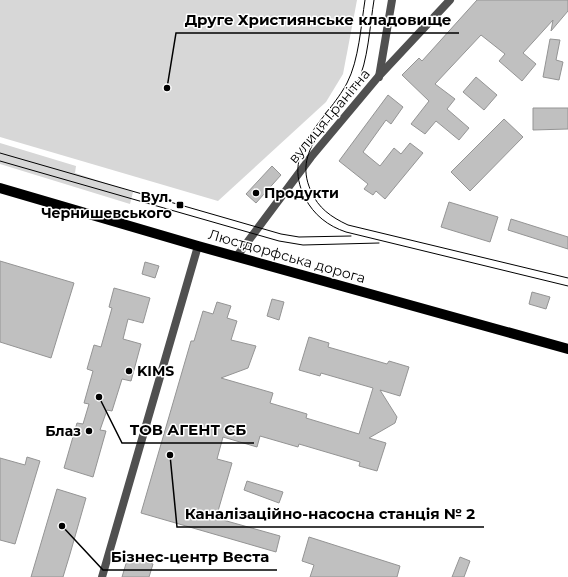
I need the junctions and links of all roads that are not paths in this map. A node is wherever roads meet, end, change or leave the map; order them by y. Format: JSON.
{"nodes":[{"id":1,"x":392,"y":0,"type":"edge"},
{"id":2,"x":450,"y":0,"type":"edge"},
{"id":3,"x":378,"y":77,"type":"junction"},
{"id":4,"x":0,"y":188,"type":"edge"},
{"id":5,"x":198,"y":246,"type":"junction"},
{"id":6,"x":237,"y":256,"type":"junction"},
{"id":7,"x":568,"y":349,"type":"edge"},
{"id":8,"x":102,"y":577,"type":"edge"}],
"edges":[{"from":1,"to":3,"type":"street"},
{"from":2,"to":3,"type":"street","name":"вулиця Гранітна"},
{"from":3,"to":6,"type":"street","name":"вулиця Гранітна"},
{"from":4,"to":5,"type":"main road","name":"Люстдорфська дорога"},
{"from":5,"to":6,"type":"main road","name":"Люстдорфська дорога"},
{"from":5,"to":8,"type":"street"},
{"from":6,"to":7,"type":"main road","name":"Люстдорфська дорога"}]}
